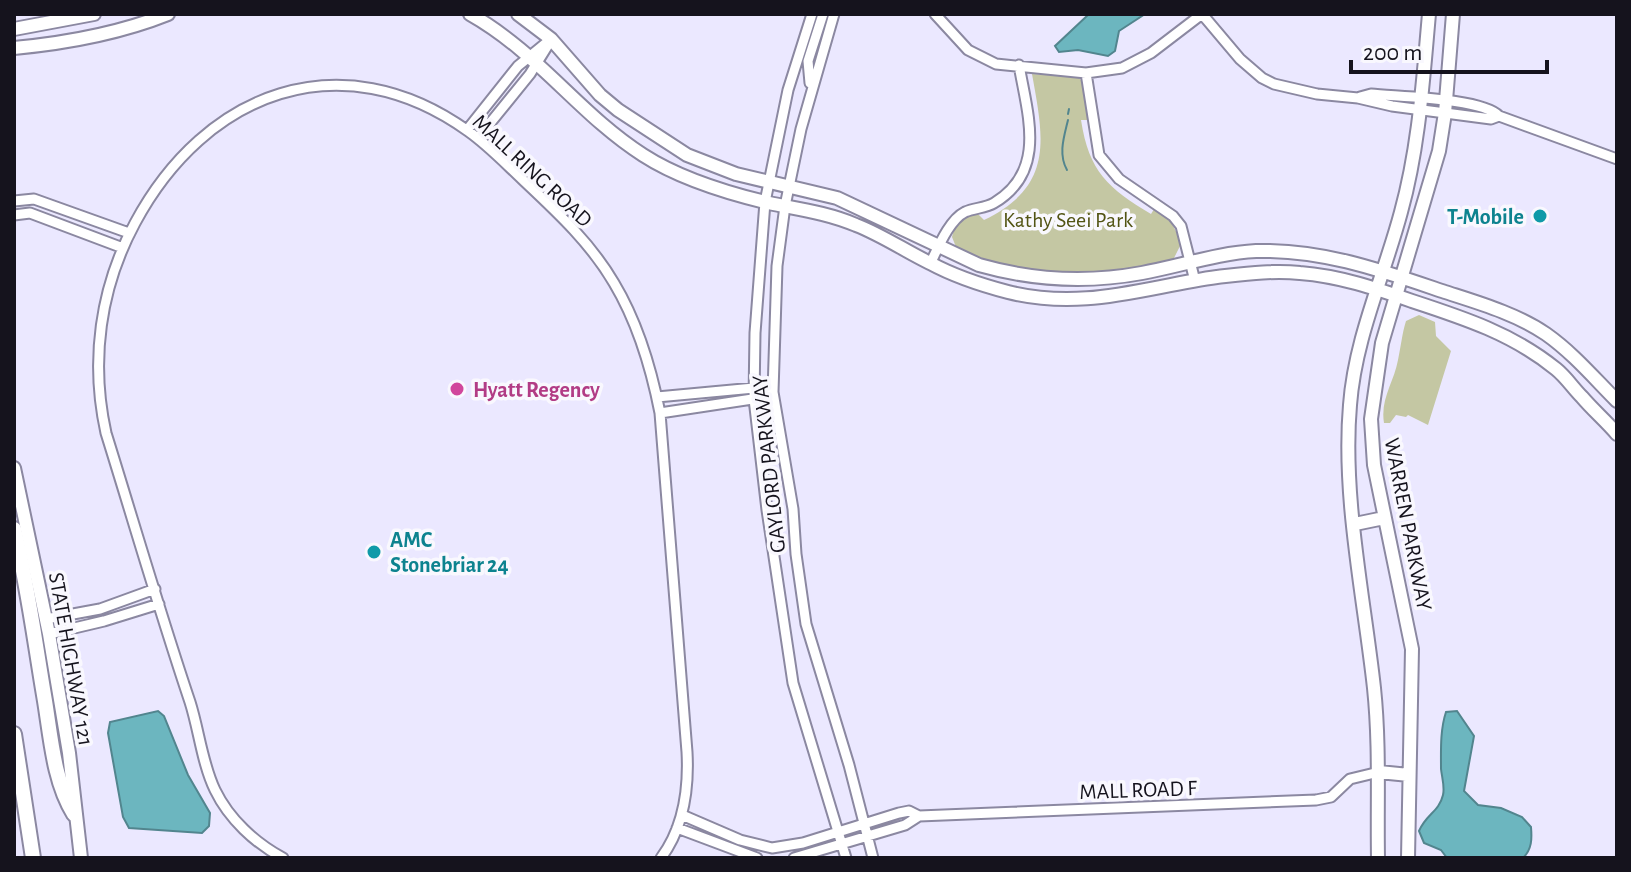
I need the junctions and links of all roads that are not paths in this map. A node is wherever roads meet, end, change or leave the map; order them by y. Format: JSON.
{"nodes":[{"id":1,"x":94,"y":14,"type":"edge"},
{"id":2,"x":168,"y":14,"type":"edge"},
{"id":3,"x":470,"y":14,"type":"edge"},
{"id":4,"x":518,"y":14,"type":"edge"},
{"id":5,"x":812,"y":14,"type":"edge"},
{"id":6,"x":823,"y":14,"type":"edge"},
{"id":7,"x":834,"y":14,"type":"edge"},
{"id":8,"x":935,"y":14,"type":"edge"},
{"id":9,"x":1202,"y":14,"type":"edge"},
{"id":10,"x":1429,"y":14,"type":"edge"},
{"id":11,"x":1453,"y":14,"type":"edge"},
{"id":12,"x":132,"y":20,"type":"edge"},
{"id":13,"x":14,"y":29,"type":"edge"},
{"id":14,"x":551,"y":39,"type":"junction"},
{"id":15,"x":14,"y":48,"type":"edge"},
{"id":16,"x":534,"y":60,"type":"junction"},
{"id":17,"x":1019,"y":65,"type":"junction"},
{"id":18,"x":1086,"y":73,"type":"junction"},
{"id":19,"x":811,"y":91,"type":"junction"},
{"id":20,"x":1421,"y":105,"type":"junction"},
{"id":21,"x":1446,"y":107,"type":"junction"},
{"id":22,"x":467,"y":130,"type":"junction"},
{"id":23,"x":478,"y":138,"type":"junction"},
{"id":24,"x":1617,"y":159,"type":"edge"},
{"id":25,"x":768,"y":181,"type":"junction"},
{"id":26,"x":789,"y":185,"type":"junction"},
{"id":27,"x":14,"y":201,"type":"edge"},
{"id":28,"x":765,"y":202,"type":"junction"},
{"id":29,"x":785,"y":206,"type":"junction"},
{"id":30,"x":14,"y":215,"type":"edge"},
{"id":31,"x":129,"y":233,"type":"junction"},
{"id":32,"x":939,"y":246,"type":"junction"},
{"id":33,"x":123,"y":248,"type":"junction"},
{"id":34,"x":1191,"y":262,"type":"junction"},
{"id":35,"x":930,"y":264,"type":"junction"},
{"id":36,"x":1382,"y":271,"type":"junction"},
{"id":37,"x":1402,"y":277,"type":"junction"},
{"id":38,"x":1195,"y":281,"type":"junction"},
{"id":39,"x":1377,"y":289,"type":"junction"},
{"id":40,"x":1397,"y":295,"type":"junction"},
{"id":41,"x":1572,"y":355,"type":"junction"},
{"id":42,"x":1558,"y":370,"type":"junction"},
{"id":43,"x":773,"y":392,"type":"junction"},
{"id":44,"x":754,"y":394,"type":"junction"},
{"id":45,"x":657,"y":397,"type":"junction"},
{"id":46,"x":1617,"y":401,"type":"edge"},
{"id":47,"x":660,"y":413,"type":"junction"},
{"id":48,"x":1617,"y":434,"type":"edge"},
{"id":49,"x":14,"y":468,"type":"edge"},
{"id":50,"x":1384,"y":518,"type":"junction"},
{"id":51,"x":1355,"y":524,"type":"junction"},
{"id":52,"x":14,"y":529,"type":"edge"},
{"id":53,"x":774,"y":554,"type":"junction"},
{"id":54,"x":796,"y":554,"type":"junction"},
{"id":55,"x":155,"y":589,"type":"junction"},
{"id":56,"x":159,"y":604,"type":"junction"},
{"id":57,"x":46,"y":619,"type":"junction"},
{"id":58,"x":49,"y":634,"type":"junction"},
{"id":59,"x":14,"y":734,"type":"edge"},
{"id":60,"x":1379,"y":772,"type":"junction"},
{"id":61,"x":1409,"y":775,"type":"junction"},
{"id":62,"x":74,"y":814,"type":"junction"},
{"id":63,"x":682,"y":815,"type":"junction"},
{"id":64,"x":919,"y":816,"type":"junction"},
{"id":65,"x":864,"y":823,"type":"junction"},
{"id":66,"x":677,"y":828,"type":"junction"},
{"id":67,"x":838,"y":831,"type":"junction"},
{"id":68,"x":727,"y":834,"type":"junction"},
{"id":69,"x":867,"y":836,"type":"junction"},
{"id":70,"x":842,"y":844,"type":"junction"},
{"id":71,"x":722,"y":846,"type":"junction"},
{"id":72,"x":33,"y":858,"type":"edge"},
{"id":73,"x":81,"y":858,"type":"edge"},
{"id":74,"x":283,"y":858,"type":"edge"},
{"id":75,"x":661,"y":858,"type":"edge"},
{"id":76,"x":757,"y":858,"type":"edge"},
{"id":77,"x":794,"y":858,"type":"edge"},
{"id":78,"x":846,"y":858,"type":"edge"},
{"id":79,"x":873,"y":858,"type":"edge"},
{"id":80,"x":1378,"y":858,"type":"edge"},
{"id":81,"x":1408,"y":858,"type":"edge"}],
"edges":[{"from":1,"to":13,"type":"main road"},
{"from":2,"to":12,"type":"main road"},
{"from":3,"to":16,"type":"main road"},
{"from":4,"to":14,"type":"main road"},
{"from":5,"to":25,"type":"street","name":"GAYLORD PARKWAY"},
{"from":6,"to":19,"type":"street"},
{"from":7,"to":19,"type":"street","name":"GAYLORD PARKWAY"},
{"from":8,"to":17,"type":"street"},
{"from":9,"to":18,"type":"street"},
{"from":9,"to":20,"type":"street"},
{"from":10,"to":20,"type":"main road","name":"WARREN PARKWAY"},
{"from":11,"to":21,"type":"main road","name":"WARREN PARKWAY"},
{"from":12,"to":15,"type":"main road"},
{"from":14,"to":16,"type":"street"},
{"from":14,"to":25,"type":"main road"},
{"from":16,"to":22,"type":"street"},
{"from":16,"to":23,"type":"street"},
{"from":16,"to":28,"type":"main road"},
{"from":17,"to":18,"type":"street"},
{"from":17,"to":32,"type":"street"},
{"from":18,"to":34,"type":"street"},
{"from":19,"to":26,"type":"street","name":"GAYLORD PARKWAY"},
{"from":20,"to":21,"type":"street"},
{"from":20,"to":36,"type":"main road","name":"WARREN PARKWAY"},
{"from":21,"to":24,"type":"street"},
{"from":21,"to":37,"type":"main road","name":"WARREN PARKWAY"},
{"from":22,"to":23,"type":"street","name":"MALL RING ROAD"},
{"from":22,"to":31,"type":"street","name":"MALL RING ROAD"},
{"from":23,"to":45,"type":"street","name":"MALL RING ROAD"},
{"from":25,"to":26,"type":"main road"},
{"from":25,"to":28,"type":"street","name":"GAYLORD PARKWAY"},
{"from":26,"to":29,"type":"street","name":"GAYLORD PARKWAY"},
{"from":26,"to":32,"type":"main road"},
{"from":27,"to":31,"type":"street"},
{"from":28,"to":29,"type":"main road"},
{"from":28,"to":44,"type":"street","name":"GAYLORD PARKWAY"},
{"from":29,"to":35,"type":"main road"},
{"from":29,"to":43,"type":"street","name":"GAYLORD PARKWAY"},
{"from":30,"to":33,"type":"street"},
{"from":31,"to":33,"type":"street","name":"MALL RING ROAD"},
{"from":32,"to":34,"type":"main road"},
{"from":32,"to":35,"type":"street"},
{"from":33,"to":55,"type":"street","name":"MALL RING ROAD"},
{"from":34,"to":36,"type":"main road"},
{"from":34,"to":38,"type":"street"},
{"from":35,"to":38,"type":"main road"},
{"from":36,"to":37,"type":"main road"},
{"from":36,"to":39,"type":"main road","name":"WARREN PARKWAY"},
{"from":37,"to":40,"type":"main road","name":"WARREN PARKWAY"},
{"from":37,"to":41,"type":"main road"},
{"from":38,"to":39,"type":"main road"},
{"from":39,"to":40,"type":"main road"},
{"from":39,"to":51,"type":"main road","name":"WARREN PARKWAY"},
{"from":40,"to":42,"type":"main road"},
{"from":40,"to":50,"type":"main road","name":"WARREN PARKWAY"},
{"from":41,"to":42,"type":"main road"},
{"from":41,"to":46,"type":"main road"},
{"from":42,"to":48,"type":"main road"},
{"from":43,"to":44,"type":"street"},
{"from":43,"to":54,"type":"street","name":"GAYLORD PARKWAY"},
{"from":44,"to":45,"type":"street"},
{"from":44,"to":47,"type":"street"},
{"from":44,"to":53,"type":"street","name":"GAYLORD PARKWAY"},
{"from":45,"to":47,"type":"street","name":"MALL RING ROAD"},
{"from":47,"to":63,"type":"street","name":"MALL RING ROAD"},
{"from":49,"to":57,"type":"main road","name":"STATE HIGHWAY 121"},
{"from":50,"to":51,"type":"main road"},
{"from":50,"to":61,"type":"main road","name":"WARREN PARKWAY"},
{"from":51,"to":60,"type":"main road","name":"WARREN PARKWAY"},
{"from":52,"to":62,"type":"highway"},
{"from":53,"to":54,"type":"street"},
{"from":53,"to":67,"type":"street","name":"GAYLORD PARKWAY"},
{"from":54,"to":65,"type":"street","name":"GAYLORD PARKWAY"},
{"from":55,"to":56,"type":"street","name":"MALL RING ROAD"},
{"from":55,"to":57,"type":"street"},
{"from":56,"to":58,"type":"street"},
{"from":56,"to":74,"type":"street","name":"MALL RING ROAD"},
{"from":57,"to":58,"type":"main road","name":"STATE HIGHWAY 121"},
{"from":58,"to":62,"type":"main road","name":"STATE HIGHWAY 121"},
{"from":59,"to":72,"type":"highway"},
{"from":60,"to":61,"type":"main road"},
{"from":60,"to":64,"type":"street","name":"MALL ROAD F"},
{"from":60,"to":80,"type":"main road","name":"WARREN PARKWAY"},
{"from":61,"to":81,"type":"main road","name":"WARREN PARKWAY"},
{"from":62,"to":73,"type":"main road","name":"STATE HIGHWAY 121"},
{"from":63,"to":66,"type":"street","name":"MALL RING ROAD"},
{"from":63,"to":68,"type":"street","name":"MALL ROAD F"},
{"from":64,"to":65,"type":"street","name":"MALL ROAD F"},
{"from":64,"to":69,"type":"street","name":"MALL ROAD F"},
{"from":65,"to":67,"type":"street","name":"MALL ROAD F"},
{"from":65,"to":69,"type":"street","name":"GAYLORD PARKWAY"},
{"from":66,"to":71,"type":"street"},
{"from":66,"to":75,"type":"street","name":"MALL RING ROAD"},
{"from":67,"to":68,"type":"street","name":"MALL ROAD F"},
{"from":67,"to":70,"type":"street","name":"GAYLORD PARKWAY"},
{"from":68,"to":71,"type":"street"},
{"from":69,"to":70,"type":"street","name":"MALL ROAD F"},
{"from":69,"to":79,"type":"street","name":"GAYLORD PARKWAY"},
{"from":70,"to":77,"type":"street","name":"MALL ROAD F"},
{"from":70,"to":78,"type":"street","name":"GAYLORD PARKWAY"},
{"from":71,"to":76,"type":"street"}]}
